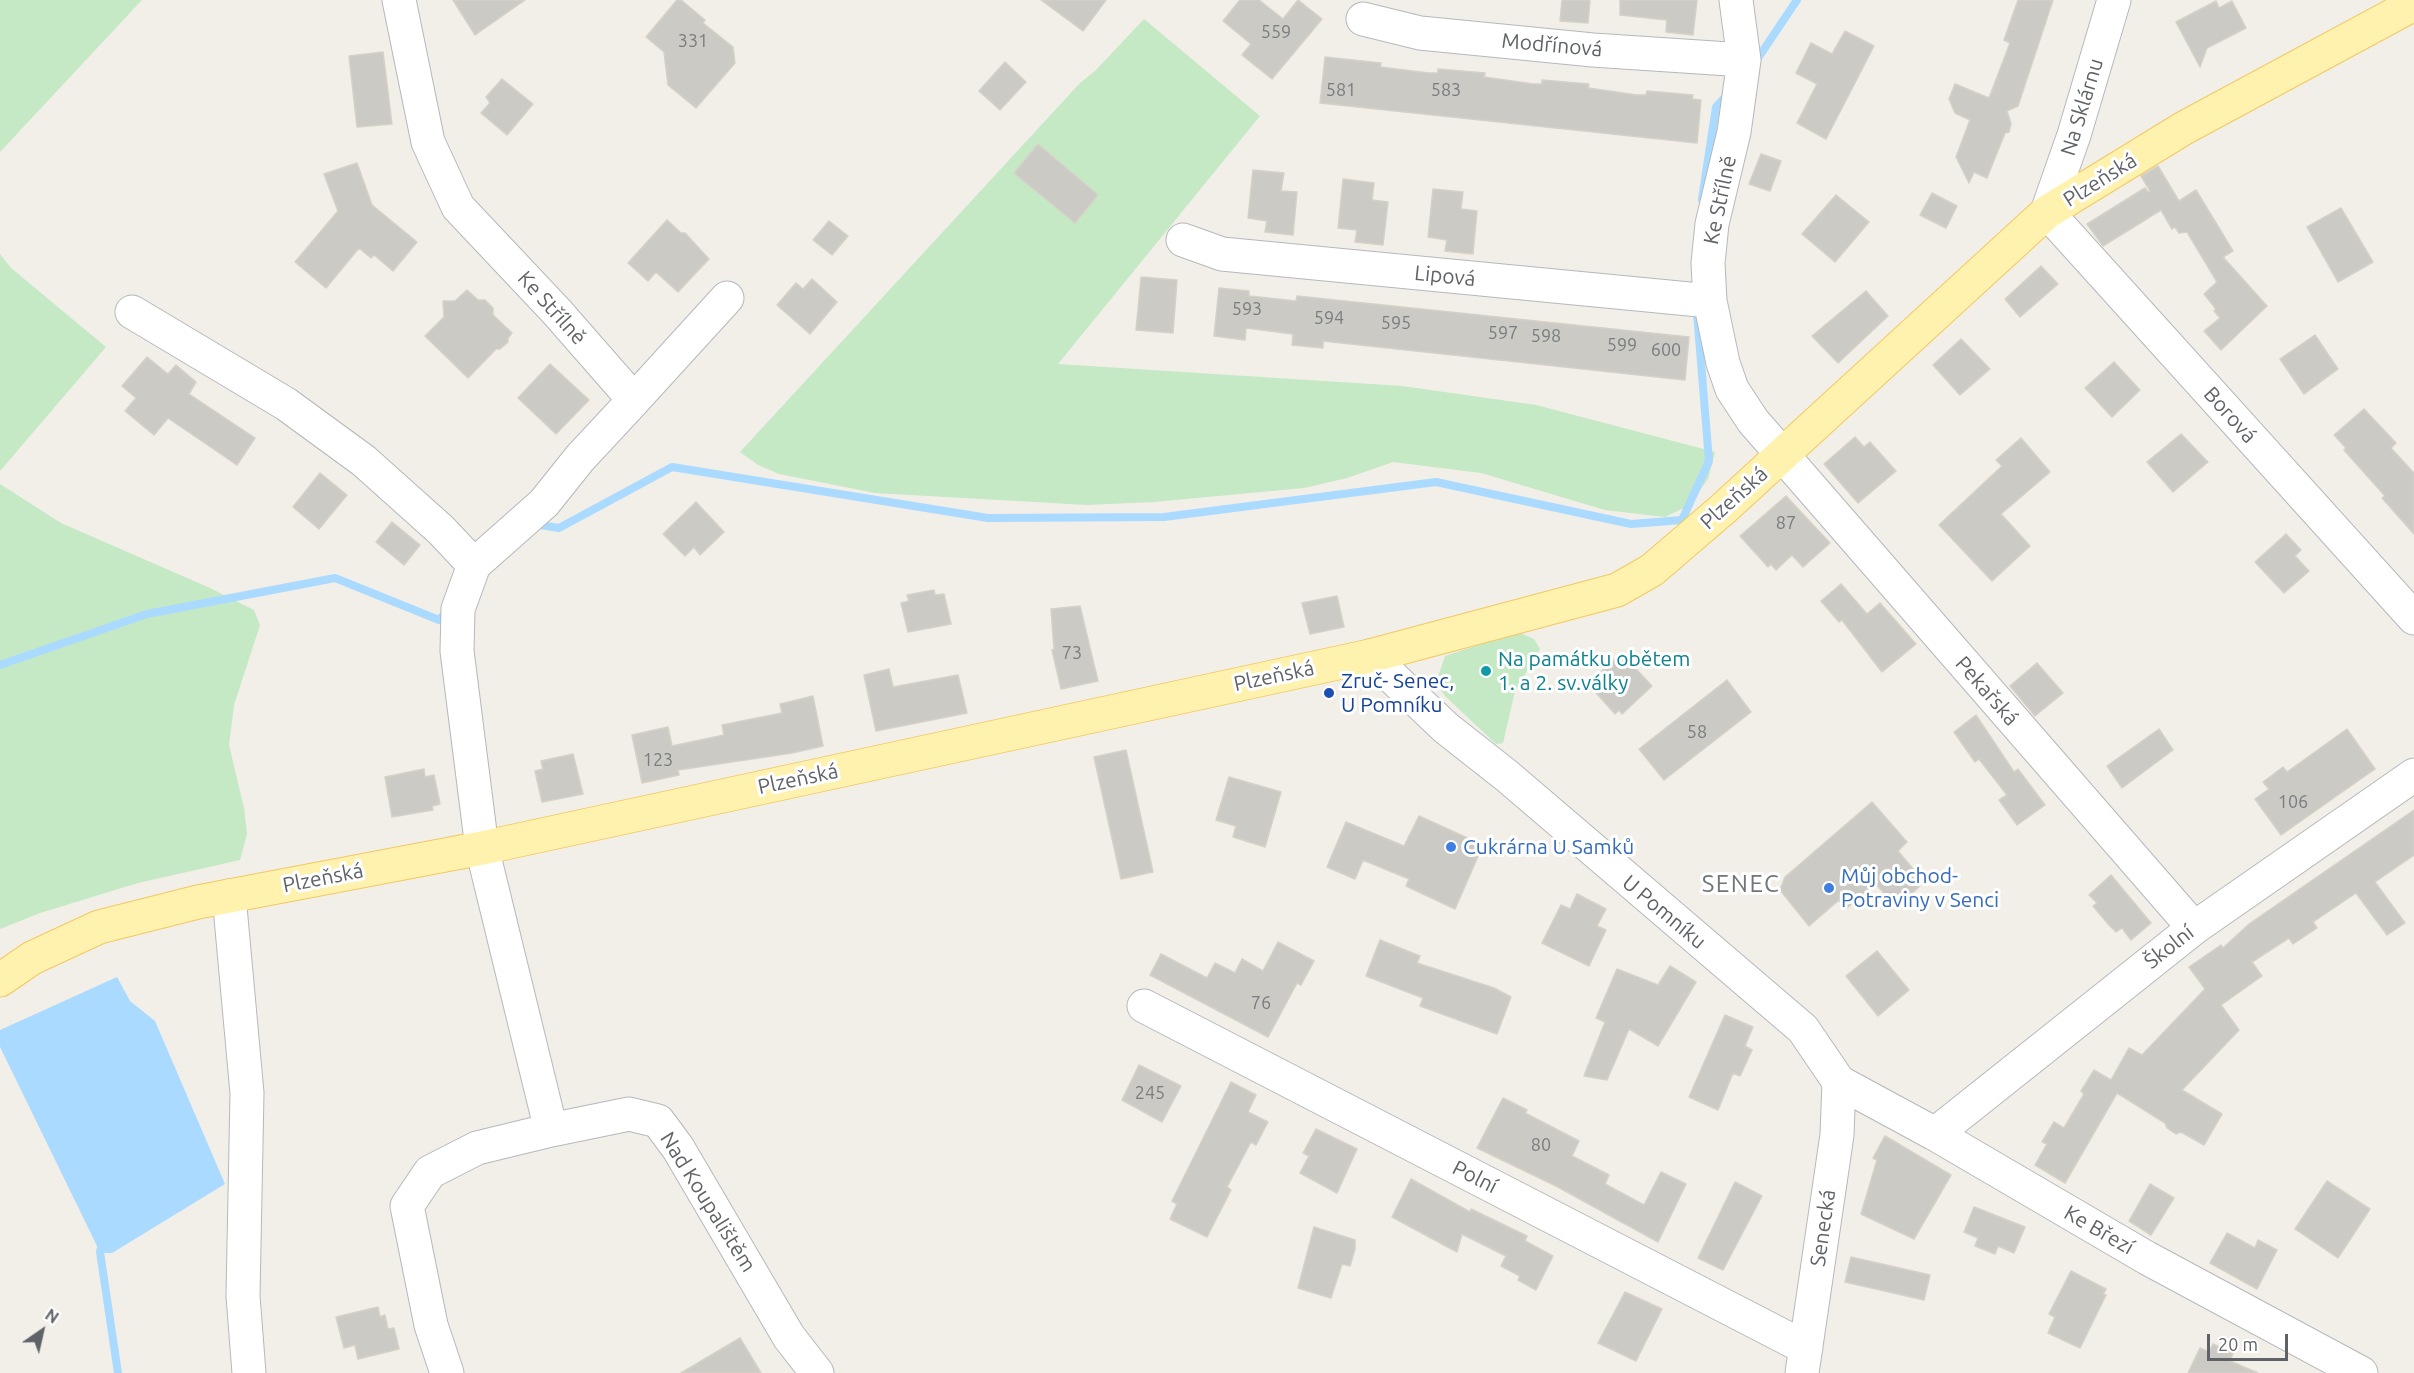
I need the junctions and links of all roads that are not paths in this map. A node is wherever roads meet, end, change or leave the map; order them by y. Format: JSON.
{"nodes":[{"id":1,"x":399,"y":0,"type":"edge"},
{"id":2,"x":1736,"y":0,"type":"edge"},
{"id":3,"x":2114,"y":0,"type":"edge"},
{"id":4,"x":2414,"y":4,"type":"edge"},
{"id":5,"x":1363,"y":19,"type":"dead end"},
{"id":6,"x":1744,"y":60,"type":"junction"},
{"id":7,"x":2047,"y":212,"type":"junction"},
{"id":8,"x":1183,"y":240,"type":"dead end"},
{"id":9,"x":727,"y":298,"type":"dead end"},
{"id":10,"x":1710,"y":301,"type":"junction"},
{"id":11,"x":132,"y":312,"type":"dead end"},
{"id":12,"x":634,"y":400,"type":"junction"},
{"id":13,"x":1781,"y":454,"type":"junction"},
{"id":14,"x":474,"y":565,"type":"junction"},
{"id":15,"x":2414,"y":618,"type":"edge"},
{"id":16,"x":1370,"y":656,"type":"junction"},
{"id":17,"x":2414,"y":775,"type":"edge"},
{"id":18,"x":482,"y":848,"type":"junction"},
{"id":19,"x":229,"y":896,"type":"junction"},
{"id":20,"x":2194,"y":928,"type":"junction"},
{"id":21,"x":0,"y":980,"type":"edge"},
{"id":22,"x":1144,"y":1006,"type":"dead end"},
{"id":23,"x":1839,"y":1082,"type":"junction"},
{"id":24,"x":551,"y":1130,"type":"junction"},
{"id":25,"x":1935,"y":1134,"type":"junction"},
{"id":26,"x":1804,"y":1360,"type":"edge"},
{"id":27,"x":249,"y":1373,"type":"edge"},
{"id":28,"x":447,"y":1373,"type":"edge"},
{"id":29,"x":817,"y":1373,"type":"edge"},
{"id":30,"x":2361,"y":1373,"type":"edge"}],
"edges":[{"from":1,"to":12,"type":"street","name":"Ke Střílně"},
{"from":2,"to":6,"type":"street","name":"Ke Střílně"},
{"from":3,"to":7,"type":"street","name":"Na Sklárnu"},
{"from":4,"to":7,"type":"main road","name":"Plzeňská"},
{"from":5,"to":6,"type":"street","name":"Modřínová"},
{"from":6,"to":10,"type":"street","name":"Ke Střílně"},
{"from":7,"to":13,"type":"main road","name":"Plzeňská"},
{"from":7,"to":15,"type":"street","name":"Borová"},
{"from":8,"to":10,"type":"street","name":"Lipová"},
{"from":9,"to":12,"type":"street"},
{"from":10,"to":13,"type":"street","name":"Ke Střílně"},
{"from":11,"to":14,"type":"street"},
{"from":12,"to":14,"type":"street"},
{"from":13,"to":16,"type":"main road","name":"Plzeňská"},
{"from":13,"to":20,"type":"street","name":"Pekařská"},
{"from":14,"to":18,"type":"street"},
{"from":16,"to":18,"type":"main road","name":"Plzeňská"},
{"from":16,"to":23,"type":"street","name":"U Pomníku"},
{"from":17,"to":20,"type":"street","name":"Školní"},
{"from":18,"to":19,"type":"main road","name":"Plzeňská"},
{"from":18,"to":24,"type":"street"},
{"from":19,"to":21,"type":"main road","name":"Plzeňská"},
{"from":19,"to":27,"type":"street"},
{"from":20,"to":25,"type":"street","name":"Školní"},
{"from":22,"to":26,"type":"street","name":"Polní"},
{"from":23,"to":25,"type":"street","name":"Ke Březí"},
{"from":23,"to":26,"type":"street","name":"Senecká"},
{"from":24,"to":28,"type":"street","name":"Nad Koupalištěm"},
{"from":24,"to":29,"type":"street","name":"Nad Koupalištěm"},
{"from":25,"to":30,"type":"street","name":"Ke Březí"}]}
